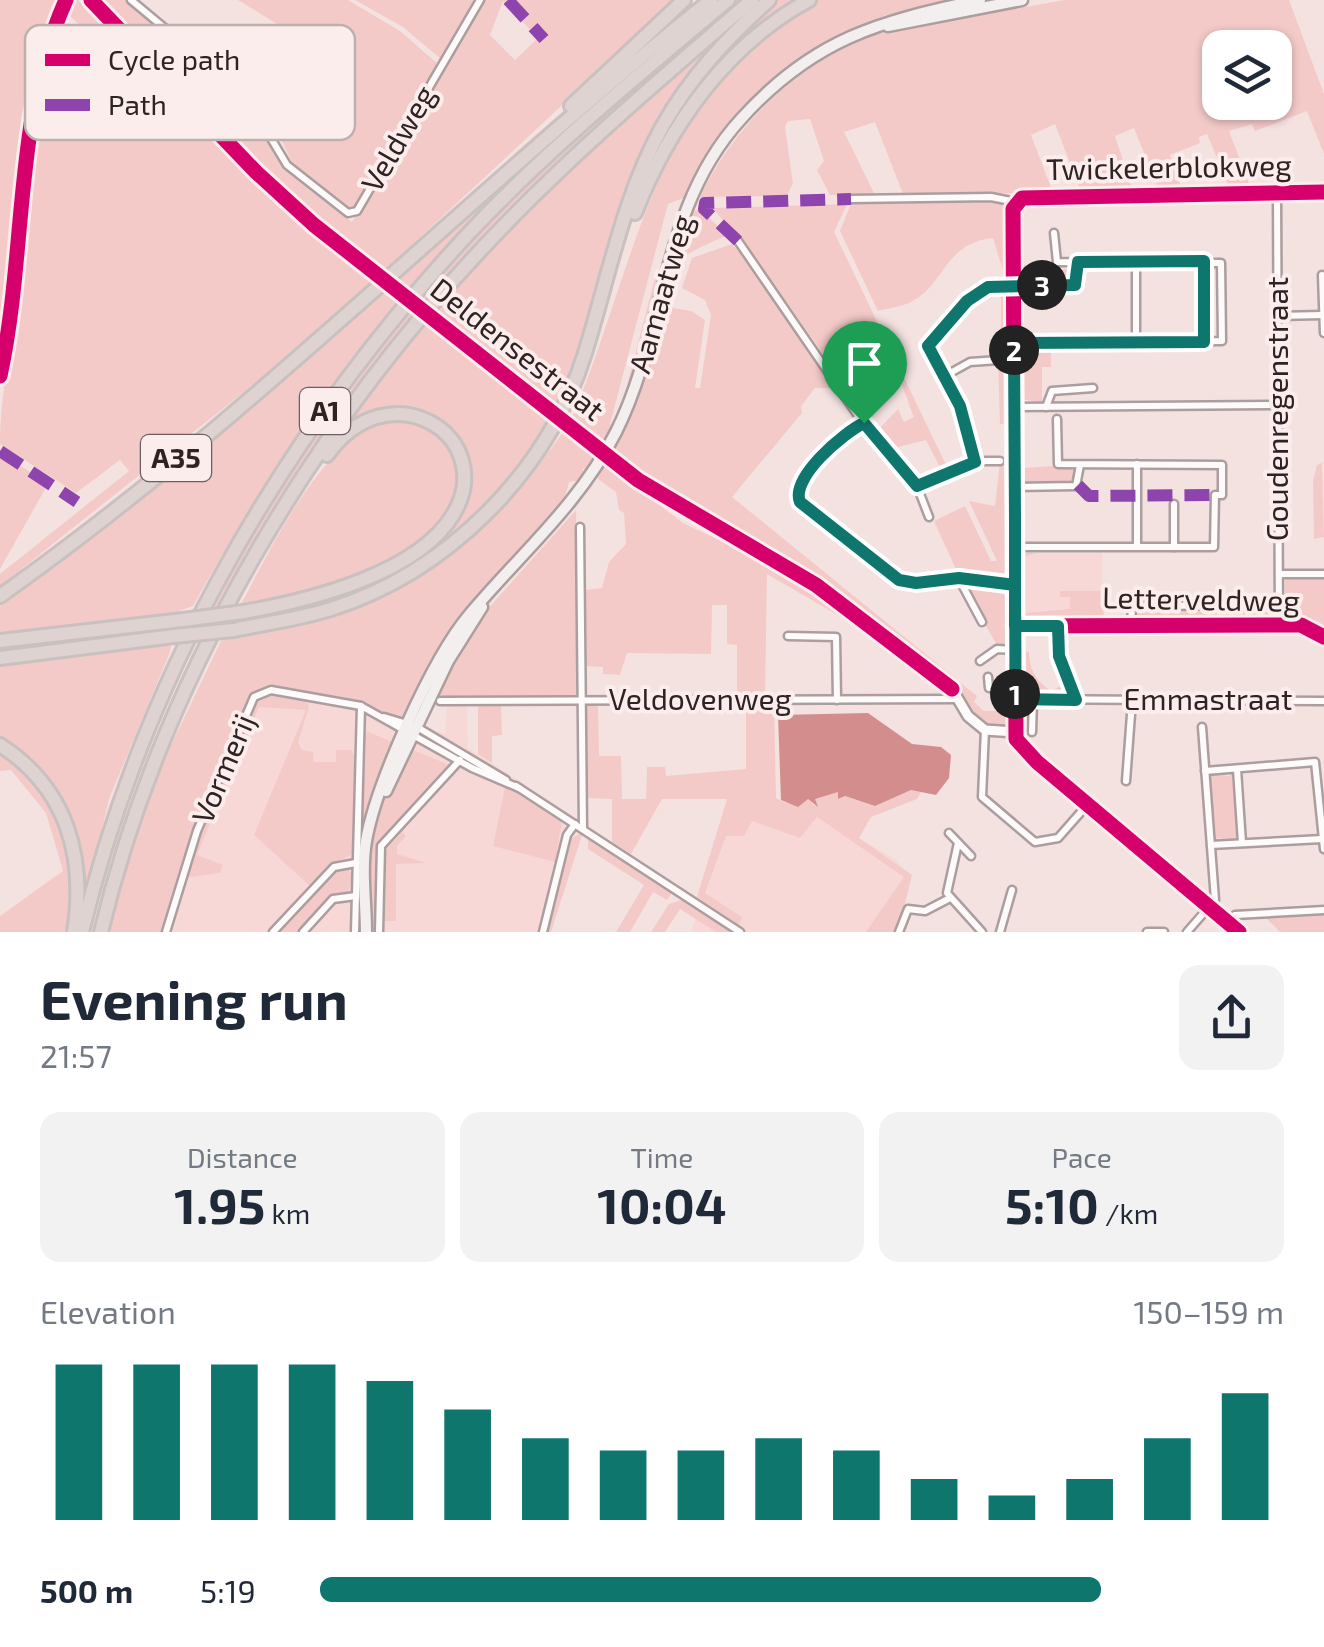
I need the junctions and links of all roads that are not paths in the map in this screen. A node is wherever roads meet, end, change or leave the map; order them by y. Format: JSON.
{"nodes":[{"id":1,"x":66,"y":0,"type":"edge"},
{"id":2,"x":91,"y":0,"type":"edge"},
{"id":3,"x":131,"y":0,"type":"edge"},
{"id":4,"x":480,"y":0,"type":"edge"},
{"id":5,"x":684,"y":0,"type":"edge"},
{"id":6,"x":710,"y":0,"type":"edge"},
{"id":7,"x":728,"y":0,"type":"edge"},
{"id":8,"x":752,"y":0,"type":"edge"},
{"id":9,"x":769,"y":0,"type":"edge"},
{"id":10,"x":809,"y":0,"type":"edge"},
{"id":11,"x":980,"y":0,"type":"edge"},
{"id":12,"x":1022,"y":0,"type":"edge"},
{"id":13,"x":59,"y":25,"type":"edge"},
{"id":14,"x":115,"y":25,"type":"edge"},
{"id":15,"x":161,"y":25,"type":"edge"},
{"id":16,"x":863,"y":32,"type":"junction"},
{"id":17,"x":29,"y":140,"type":"edge"},
{"id":18,"x":227,"y":140,"type":"edge"},
{"id":19,"x":274,"y":140,"type":"edge"},
{"id":20,"x":530,"y":152,"type":"junction"},
{"id":21,"x":1324,"y":192,"type":"edge"},
{"id":22,"x":1277,"y":193,"type":"junction"},
{"id":23,"x":851,"y":200,"type":"dead end"},
{"id":24,"x":1016,"y":202,"type":"junction"},
{"id":25,"x":1054,"y":233,"type":"dead end"},
{"id":26,"x":738,"y":242,"type":"dead end"},
{"id":27,"x":613,"y":260,"type":"junction"},
{"id":28,"x":1204,"y":261,"type":"junction"},
{"id":29,"x":1078,"y":262,"type":"junction"},
{"id":30,"x":1136,"y":262,"type":"junction"},
{"id":31,"x":1322,"y":275,"type":"edge"},
{"id":32,"x":1014,"y":286,"type":"junction"},
{"id":33,"x":1322,"y":315,"type":"edge"},
{"id":34,"x":1278,"y":316,"type":"junction"},
{"id":35,"x":1324,"y":333,"type":"edge"},
{"id":36,"x":1136,"y":342,"type":"junction"},
{"id":37,"x":1204,"y":342,"type":"junction"},
{"id":38,"x":1014,"y":343,"type":"junction"},
{"id":39,"x":1000,"y":360,"type":"dead end"},
{"id":40,"x":0,"y":376,"type":"edge"},
{"id":41,"x":943,"y":377,"type":"junction"},
{"id":42,"x":1093,"y":388,"type":"dead end"},
{"id":43,"x":1278,"y":406,"type":"junction"},
{"id":44,"x":1014,"y":407,"type":"junction"},
{"id":45,"x":1046,"y":407,"type":"junction"},
{"id":46,"x":1057,"y":419,"type":"dead end"},
{"id":47,"x":864,"y":423,"type":"junction"},
{"id":48,"x":1000,"y":461,"type":"dead end"},
{"id":49,"x":975,"y":462,"type":"junction"},
{"id":50,"x":1080,"y":464,"type":"junction"},
{"id":51,"x":1137,"y":464,"type":"junction"},
{"id":52,"x":917,"y":486,"type":"junction"},
{"id":53,"x":1015,"y":487,"type":"junction"},
{"id":54,"x":1174,"y":504,"type":"dead end"},
{"id":55,"x":929,"y":517,"type":"dead end"},
{"id":56,"x":580,"y":527,"type":"dead end"},
{"id":57,"x":270,"y":534,"type":"junction"},
{"id":58,"x":1137,"y":546,"type":"junction"},
{"id":59,"x":1015,"y":547,"type":"junction"},
{"id":60,"x":1174,"y":547,"type":"junction"},
{"id":61,"x":1279,"y":574,"type":"junction"},
{"id":62,"x":1324,"y":574,"type":"edge"},
{"id":63,"x":959,"y":578,"type":"junction"},
{"id":64,"x":1015,"y":585,"type":"junction"},
{"id":65,"x":0,"y":596,"type":"edge"},
{"id":66,"x":1279,"y":606,"type":"junction"},
{"id":67,"x":982,"y":622,"type":"dead end"},
{"id":68,"x":1280,"y":625,"type":"junction"},
{"id":69,"x":1015,"y":626,"type":"junction"},
{"id":70,"x":1058,"y":626,"type":"junction"},
{"id":71,"x":1131,"y":626,"type":"junction"},
{"id":72,"x":788,"y":636,"type":"dead end"},
{"id":73,"x":1324,"y":637,"type":"edge"},
{"id":74,"x":0,"y":642,"type":"edge"},
{"id":75,"x":1015,"y":650,"type":"junction"},
{"id":76,"x":0,"y":658,"type":"edge"},
{"id":77,"x":980,"y":661,"type":"dead end"},
{"id":78,"x":988,"y":677,"type":"dead end"},
{"id":79,"x":1015,"y":688,"type":"junction"},
{"id":80,"x":1015,"y":699,"type":"junction"},
{"id":81,"x":1033,"y":699,"type":"junction"},
{"id":82,"x":837,"y":700,"type":"junction"},
{"id":83,"x":959,"y":700,"type":"junction"},
{"id":84,"x":1076,"y":700,"type":"junction"},
{"id":85,"x":440,"y":701,"type":"dead end"},
{"id":86,"x":582,"y":701,"type":"junction"},
{"id":87,"x":1132,"y":701,"type":"junction"},
{"id":88,"x":1324,"y":701,"type":"edge"},
{"id":89,"x":361,"y":706,"type":"junction"},
{"id":90,"x":1202,"y":727,"type":"dead end"},
{"id":91,"x":411,"y":730,"type":"junction"},
{"id":92,"x":986,"y":730,"type":"junction"},
{"id":93,"x":1015,"y":732,"type":"junction"},
{"id":94,"x":1032,"y":732,"type":"dead end"},
{"id":95,"x":0,"y":745,"type":"edge"},
{"id":96,"x":462,"y":758,"type":"junction"},
{"id":97,"x":1237,"y":769,"type":"junction"},
{"id":98,"x":1205,"y":771,"type":"junction"},
{"id":99,"x":1126,"y":781,"type":"dead end"},
{"id":100,"x":1088,"y":804,"type":"junction"},
{"id":101,"x":1321,"y":806,"type":"edge"},
{"id":102,"x":575,"y":824,"type":"junction"},
{"id":103,"x":583,"y":829,"type":"junction"},
{"id":104,"x":948,"y":833,"type":"dead end"},
{"id":105,"x":1322,"y":839,"type":"edge"},
{"id":106,"x":958,"y":843,"type":"junction"},
{"id":107,"x":1242,"y":843,"type":"junction"},
{"id":108,"x":1211,"y":845,"type":"junction"},
{"id":109,"x":1324,"y":848,"type":"edge"},
{"id":110,"x":971,"y":856,"type":"dead end"},
{"id":111,"x":356,"y":863,"type":"junction"},
{"id":112,"x":1012,"y":890,"type":"dead end"},
{"id":113,"x":361,"y":893,"type":"junction"},
{"id":114,"x":950,"y":898,"type":"junction"},
{"id":115,"x":1209,"y":906,"type":"junction"},
{"id":116,"x":1324,"y":910,"type":"edge"},
{"id":117,"x":1234,"y":915,"type":"dead end"},
{"id":118,"x":74,"y":932,"type":"edge"},
{"id":119,"x":82,"y":932,"type":"edge"},
{"id":120,"x":101,"y":932,"type":"edge"},
{"id":121,"x":166,"y":932,"type":"edge"},
{"id":122,"x":273,"y":932,"type":"edge"},
{"id":123,"x":303,"y":932,"type":"edge"},
{"id":124,"x":355,"y":932,"type":"edge"},
{"id":125,"x":366,"y":932,"type":"edge"},
{"id":126,"x":378,"y":932,"type":"edge"},
{"id":127,"x":543,"y":932,"type":"edge"},
{"id":128,"x":740,"y":932,"type":"edge"},
{"id":129,"x":899,"y":932,"type":"edge"},
{"id":130,"x":982,"y":932,"type":"edge"},
{"id":131,"x":1000,"y":932,"type":"edge"},
{"id":132,"x":1147,"y":932,"type":"edge"},
{"id":133,"x":1164,"y":932,"type":"edge"},
{"id":134,"x":1187,"y":932,"type":"edge"},
{"id":135,"x":1238,"y":932,"type":"edge"}],
"edges":[{"from":1,"to":13,"type":"street"},
{"from":2,"to":14,"type":"street","name":"Deldensestraat","bridge":true},
{"from":3,"to":15,"type":"street","name":"Veldweg"},
{"from":4,"to":19,"type":"street","name":"Veldweg"},
{"from":5,"to":20,"type":"highway","number":"A35"},
{"from":6,"to":20,"type":"highway","number":"A35"},
{"from":7,"to":119,"type":"highway","number":"A1"},
{"from":8,"to":57,"type":"highway","number":"A1"},
{"from":9,"to":27,"type":"highway"},
{"from":10,"to":27,"type":"highway"},
{"from":11,"to":16,"type":"main road","name":"Aamaatweg"},
{"from":12,"to":16,"type":"main road","name":"Aamaatweg"},
{"from":16,"to":91,"type":"main road","name":"Aamaatweg"},
{"from":17,"to":40,"type":"street"},
{"from":18,"to":83,"type":"street","name":"Deldensestraat","bridge":true},
{"from":20,"to":65,"type":"highway","number":"A35"},
{"from":21,"to":22,"type":"street","name":"Twickelerblokweg"},
{"from":22,"to":24,"type":"street","name":"Twickelerblokweg"},
{"from":22,"to":34,"type":"street","name":"Goudenregenstraat"},
{"from":23,"to":24,"type":"street","name":"Twickelerblokweg"},
{"from":24,"to":32,"type":"street"},
{"from":25,"to":29,"type":"street"},
{"from":26,"to":47,"type":"street"},
{"from":27,"to":76,"type":"highway","bridge":true},
{"from":28,"to":30,"type":"street"},
{"from":28,"to":37,"type":"street"},
{"from":28,"to":37,"type":"street"},
{"from":29,"to":30,"type":"street"},
{"from":29,"to":32,"type":"street"},
{"from":30,"to":36,"type":"street"},
{"from":31,"to":33,"type":"street"},
{"from":32,"to":38,"type":"street"},
{"from":32,"to":41,"type":"street"},
{"from":33,"to":34,"type":"street"},
{"from":33,"to":35,"type":"street"},
{"from":34,"to":43,"type":"street","name":"Goudenregenstraat"},
{"from":36,"to":37,"type":"street"},
{"from":36,"to":38,"type":"street"},
{"from":38,"to":44,"type":"street"},
{"from":39,"to":41,"type":"street"},
{"from":41,"to":49,"type":"street"},
{"from":42,"to":45,"type":"street"},
{"from":43,"to":45,"type":"street"},
{"from":43,"to":61,"type":"street","name":"Goudenregenstraat"},
{"from":44,"to":45,"type":"street"},
{"from":44,"to":53,"type":"street"},
{"from":46,"to":50,"type":"street"},
{"from":47,"to":52,"type":"street"},
{"from":47,"to":63,"type":"street"},
{"from":48,"to":49,"type":"street"},
{"from":49,"to":52,"type":"street"},
{"from":50,"to":51,"type":"street"},
{"from":50,"to":53,"type":"street"},
{"from":51,"to":58,"type":"street"},
{"from":51,"to":60,"type":"street"},
{"from":52,"to":55,"type":"street"},
{"from":53,"to":59,"type":"street"},
{"from":54,"to":60,"type":"street"},
{"from":56,"to":86,"type":"street"},
{"from":57,"to":74,"type":"highway","number":"A1","bridge":true},
{"from":57,"to":120,"type":"highway","number":"A1"},
{"from":58,"to":59,"type":"street"},
{"from":58,"to":60,"type":"street"},
{"from":59,"to":64,"type":"street"},
{"from":61,"to":62,"type":"street"},
{"from":61,"to":66,"type":"street","name":"Goudenregenstraat"},
{"from":63,"to":64,"type":"street"},
{"from":63,"to":67,"type":"street"},
{"from":64,"to":69,"type":"street"},
{"from":66,"to":68,"type":"street","name":"Goudenregenstraat"},
{"from":66,"to":71,"type":"street","name":"Letterveldweg"},
{"from":68,"to":71,"type":"street","name":"Letterveldweg"},
{"from":68,"to":73,"type":"street","name":"Letterveldweg"},
{"from":69,"to":70,"type":"street","name":"Letterveldweg"},
{"from":69,"to":75,"type":"street"},
{"from":70,"to":71,"type":"street","name":"Letterveldweg"},
{"from":70,"to":84,"type":"street","name":"Letterveldweg"},
{"from":72,"to":82,"type":"street"},
{"from":75,"to":77,"type":"street"},
{"from":75,"to":79,"type":"street"},
{"from":78,"to":79,"type":"street"},
{"from":79,"to":80,"type":"street"},
{"from":80,"to":81,"type":"street","name":"Emmastraat"},
{"from":80,"to":93,"type":"street"},
{"from":81,"to":84,"type":"street","name":"Emmastraat"},
{"from":81,"to":94,"type":"street"},
{"from":82,"to":83,"type":"street","name":"Veldovenweg"},
{"from":82,"to":86,"type":"street","name":"Veldovenweg"},
{"from":83,"to":92,"type":"street","name":"Deldensestraat"},
{"from":84,"to":87,"type":"street","name":"Emmastraat"},
{"from":85,"to":86,"type":"street","name":"Veldovenweg"},
{"from":86,"to":103,"type":"street"},
{"from":87,"to":88,"type":"street","name":"Emmastraat"},
{"from":87,"to":99,"type":"street"},
{"from":89,"to":91,"type":"street"},
{"from":89,"to":111,"type":"street"},
{"from":89,"to":121,"type":"street","name":"Vormerij"},
{"from":90,"to":98,"type":"street"},
{"from":91,"to":96,"type":"street"},
{"from":91,"to":113,"type":"main road","name":"Aamaatweg"},
{"from":92,"to":93,"type":"street"},
{"from":92,"to":100,"type":"street"},
{"from":93,"to":100,"type":"street"},
{"from":95,"to":118,"type":"highway"},
{"from":96,"to":102,"type":"street"},
{"from":96,"to":126,"type":"street"},
{"from":97,"to":98,"type":"street"},
{"from":97,"to":101,"type":"street"},
{"from":97,"to":107,"type":"street"},
{"from":98,"to":108,"type":"street"},
{"from":100,"to":115,"type":"street"},
{"from":101,"to":105,"type":"street"},
{"from":102,"to":103,"type":"street"},
{"from":102,"to":127,"type":"street"},
{"from":103,"to":128,"type":"street"},
{"from":104,"to":106,"type":"street"},
{"from":105,"to":107,"type":"street"},
{"from":105,"to":109,"type":"street"},
{"from":106,"to":110,"type":"street"},
{"from":106,"to":114,"type":"street"},
{"from":107,"to":108,"type":"street"},
{"from":108,"to":115,"type":"street"},
{"from":111,"to":113,"type":"street"},
{"from":111,"to":122,"type":"street"},
{"from":112,"to":131,"type":"street"},
{"from":113,"to":123,"type":"street"},
{"from":113,"to":124,"type":"street"},
{"from":113,"to":125,"type":"main road","name":"Aamaatweg"},
{"from":114,"to":129,"type":"street"},
{"from":114,"to":130,"type":"street"},
{"from":115,"to":134,"type":"street"},
{"from":115,"to":135,"type":"street"},
{"from":116,"to":117,"type":"street"},
{"from":132,"to":133,"type":"street"}]}
